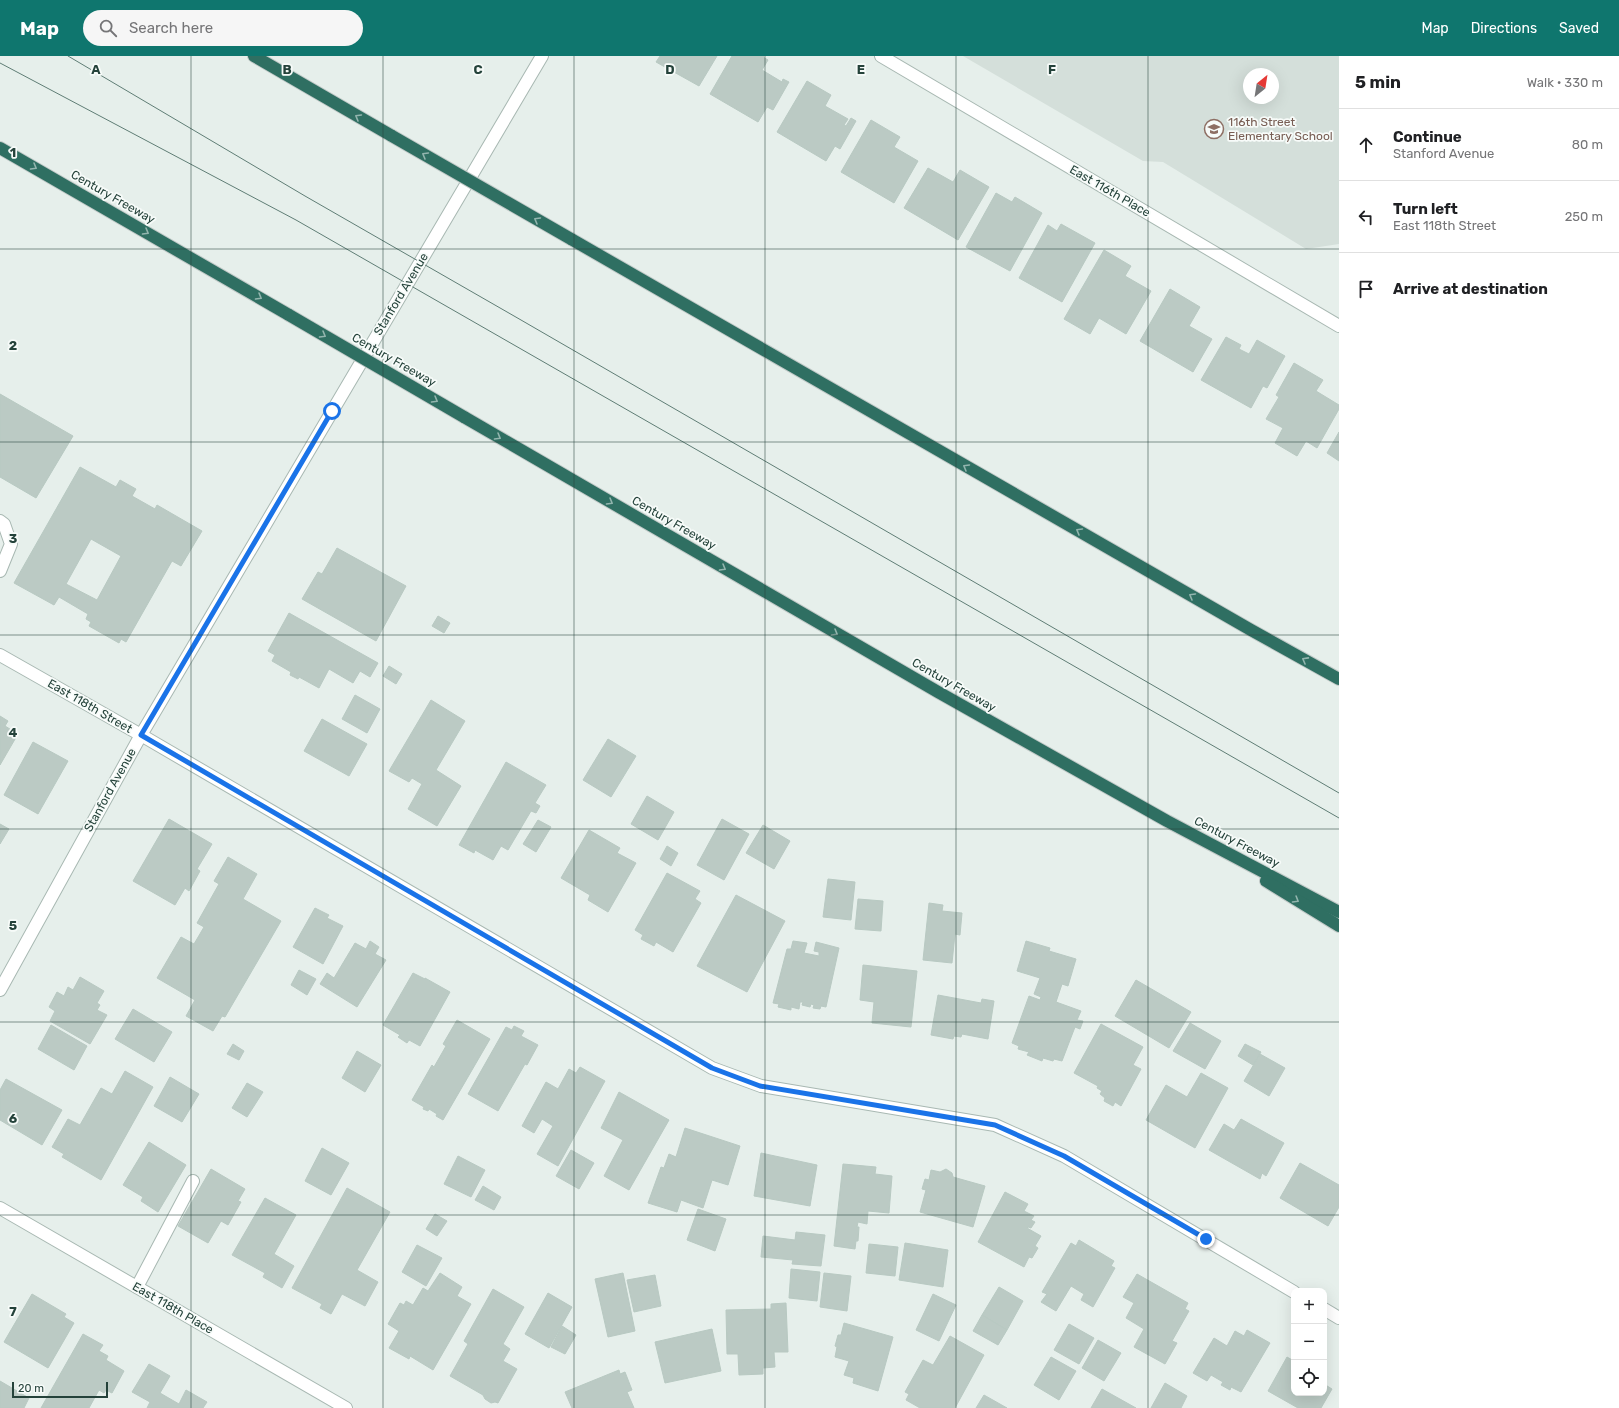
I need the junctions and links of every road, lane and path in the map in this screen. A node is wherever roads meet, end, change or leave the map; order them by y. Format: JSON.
{"nodes":[{"id":1,"x":254,"y":56,"type":"edge"},
{"id":2,"x":542,"y":56,"type":"edge"},
{"id":3,"x":881,"y":56,"type":"edge"},
{"id":4,"x":0,"y":148,"type":"edge"},
{"id":5,"x":1339,"y":326,"type":"edge"},
{"id":6,"x":0,"y":521,"type":"edge"},
{"id":7,"x":0,"y":571,"type":"edge"},
{"id":8,"x":0,"y":655,"type":"edge"},
{"id":9,"x":1339,"y":679,"type":"edge"},
{"id":10,"x":141,"y":735,"type":"junction"},
{"id":11,"x":1167,"y":821,"type":"junction"},
{"id":12,"x":1339,"y":912,"type":"edge"},
{"id":13,"x":1339,"y":926,"type":"edge"},
{"id":14,"x":0,"y":990,"type":"edge"},
{"id":15,"x":193,"y":1181,"type":"dead end"},
{"id":16,"x":0,"y":1208,"type":"edge"},
{"id":17,"x":137,"y":1287,"type":"junction"},
{"id":18,"x":1291,"y":1290,"type":"edge"},
{"id":19,"x":1327,"y":1311,"type":"edge"},
{"id":20,"x":1339,"y":1318,"type":"edge"},
{"id":21,"x":346,"y":1408,"type":"edge"}],
"edges":[{"from":9,"to":1,"type":"highway","one_way":true,"bridge":true},
{"from":2,"to":10,"type":"street","name":"Stanford Avenue"},
{"from":3,"to":5,"type":"street","name":"East 116th Place"},
{"from":4,"to":11,"type":"highway","name":"Century Freeway","one_way":true,"bridge":true},
{"from":6,"to":7,"type":"street"},
{"from":8,"to":10,"type":"street","name":"East 118th Street"},
{"from":10,"to":14,"type":"street","name":"Stanford Avenue"},
{"from":10,"to":18,"type":"street","name":"East 118th Street"},
{"from":11,"to":12,"type":"highway","name":"Century Freeway"},
{"from":11,"to":13,"type":"highway","one_way":true},
{"from":15,"to":17,"type":"street"},
{"from":16,"to":17,"type":"street","name":"East 118th Place"},
{"from":17,"to":21,"type":"street","name":"East 118th Place"},
{"from":19,"to":20,"type":"street"}]}
